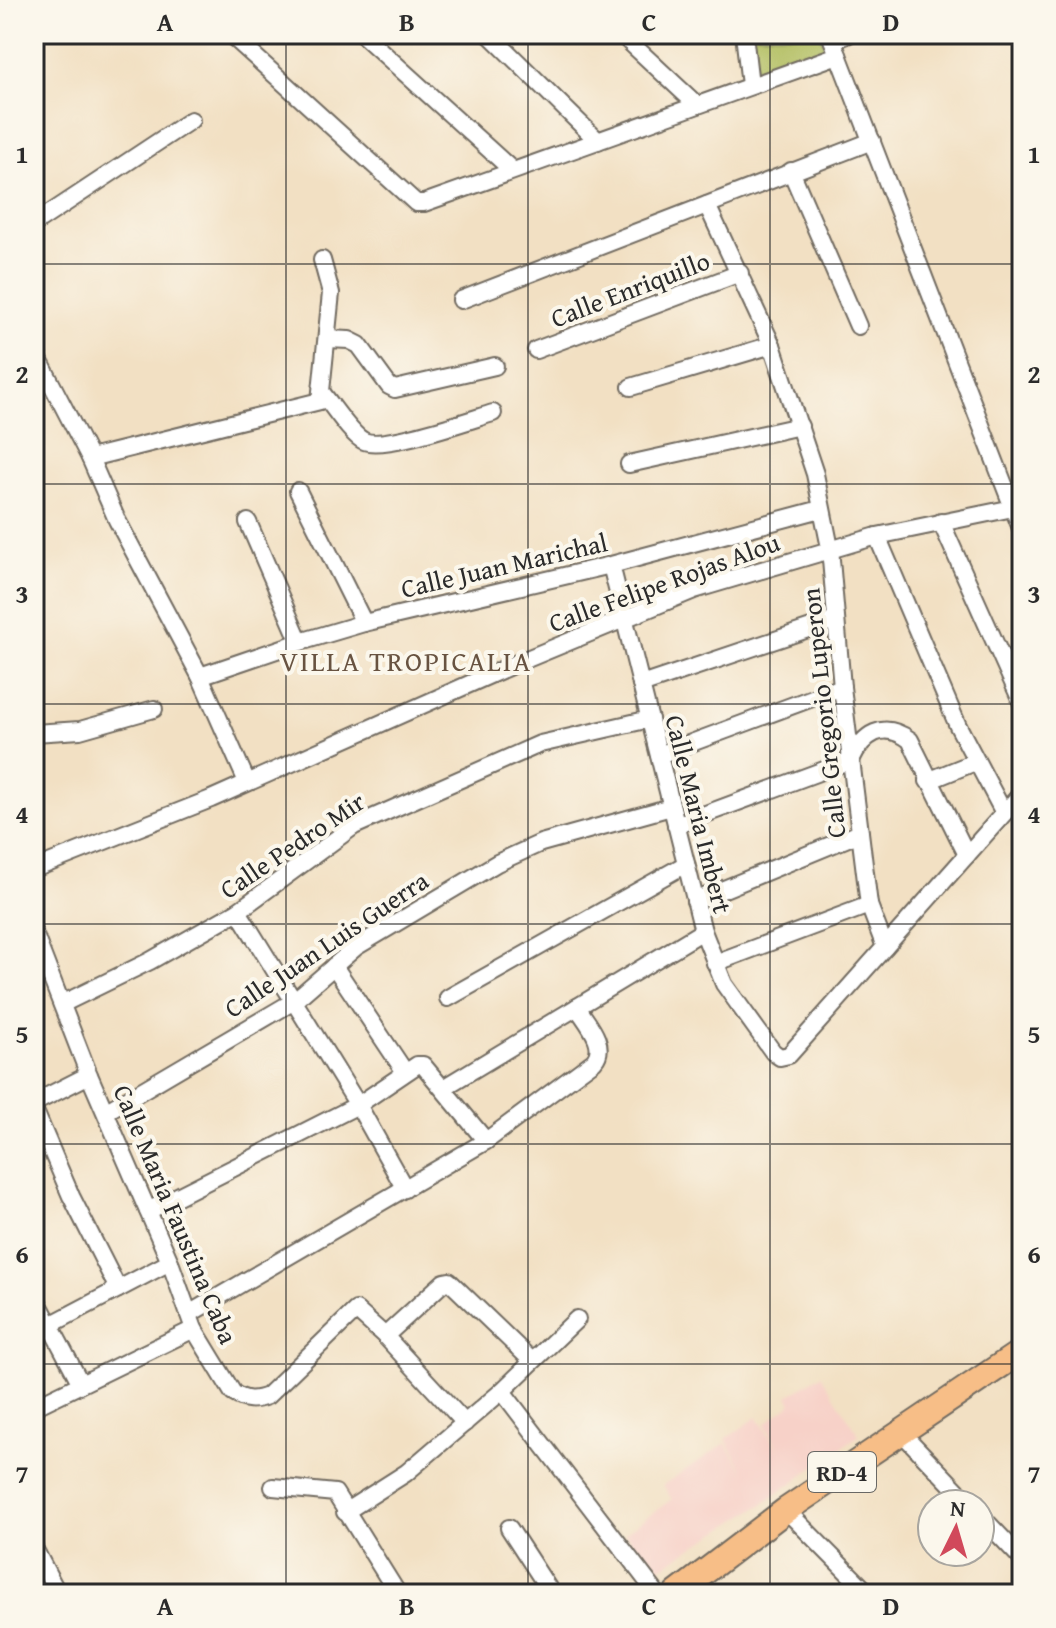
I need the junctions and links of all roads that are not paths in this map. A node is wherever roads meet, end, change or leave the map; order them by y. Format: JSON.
{"nodes":[{"id":1,"x":230,"y":34,"type":"edge"},
{"id":2,"x":362,"y":34,"type":"edge"},
{"id":3,"x":489,"y":34,"type":"edge"},
{"id":4,"x":621,"y":34,"type":"edge"},
{"id":5,"x":744,"y":34,"type":"edge"},
{"id":6,"x":849,"y":34,"type":"edge"},
{"id":7,"x":834,"y":43,"type":"edge"},
{"id":8,"x":750,"y":85,"type":"junction"},
{"id":9,"x":697,"y":105,"type":"junction"},
{"id":10,"x":191,"y":120,"type":"dead end"},
{"id":11,"x":598,"y":141,"type":"junction"},
{"id":12,"x":872,"y":141,"type":"junction"},
{"id":13,"x":512,"y":170,"type":"junction"},
{"id":14,"x":791,"y":171,"type":"junction"},
{"id":15,"x":707,"y":205,"type":"junction"},
{"id":16,"x":34,"y":224,"type":"edge"},
{"id":17,"x":322,"y":260,"type":"dead end"},
{"id":18,"x":740,"y":273,"type":"junction"},
{"id":19,"x":461,"y":300,"type":"dead end"},
{"id":20,"x":858,"y":326,"type":"dead end"},
{"id":21,"x":328,"y":339,"type":"junction"},
{"id":22,"x":772,"y":345,"type":"junction"},
{"id":23,"x":34,"y":350,"type":"edge"},
{"id":24,"x":536,"y":350,"type":"dead end"},
{"id":25,"x":495,"y":366,"type":"dead end"},
{"id":26,"x":631,"y":387,"type":"dead end"},
{"id":27,"x":322,"y":393,"type":"junction"},
{"id":28,"x":493,"y":413,"type":"dead end"},
{"id":29,"x":800,"y":426,"type":"junction"},
{"id":30,"x":90,"y":458,"type":"junction"},
{"id":31,"x":629,"y":464,"type":"dead end"},
{"id":32,"x":298,"y":491,"type":"dead end"},
{"id":33,"x":1013,"y":508,"type":"junction"},
{"id":34,"x":821,"y":509,"type":"junction"},
{"id":35,"x":248,"y":522,"type":"dead end"},
{"id":36,"x":941,"y":522,"type":"junction"},
{"id":37,"x":1022,"y":531,"type":"edge"},
{"id":38,"x":877,"y":536,"type":"junction"},
{"id":39,"x":830,"y":548,"type":"junction"},
{"id":40,"x":611,"y":565,"type":"junction"},
{"id":41,"x":624,"y":617,"type":"junction"},
{"id":42,"x":835,"y":620,"type":"junction"},
{"id":43,"x":364,"y":623,"type":"junction"},
{"id":44,"x":300,"y":642,"type":"junction"},
{"id":45,"x":200,"y":676,"type":"junction"},
{"id":46,"x":641,"y":685,"type":"junction"},
{"id":47,"x":842,"y":687,"type":"junction"},
{"id":48,"x":1022,"y":703,"type":"edge"},
{"id":49,"x":154,"y":709,"type":"dead end"},
{"id":50,"x":650,"y":719,"type":"junction"},
{"id":51,"x":34,"y":733,"type":"edge"},
{"id":52,"x":659,"y":755,"type":"junction"},
{"id":53,"x":851,"y":760,"type":"junction"},
{"id":54,"x":975,"y":762,"type":"junction"},
{"id":55,"x":928,"y":781,"type":"junction"},
{"id":56,"x":247,"y":782,"type":"junction"},
{"id":57,"x":1022,"y":793,"type":"edge"},
{"id":58,"x":671,"y":807,"type":"junction"},
{"id":59,"x":1004,"y":813,"type":"junction"},
{"id":60,"x":676,"y":825,"type":"junction"},
{"id":61,"x":860,"y":833,"type":"junction"},
{"id":62,"x":967,"y":855,"type":"junction"},
{"id":63,"x":686,"y":864,"type":"junction"},
{"id":64,"x":34,"y":869,"type":"edge"},
{"id":65,"x":695,"y":901,"type":"junction"},
{"id":66,"x":869,"y":905,"type":"junction"},
{"id":67,"x":238,"y":911,"type":"junction"},
{"id":68,"x":703,"y":931,"type":"junction"},
{"id":69,"x":34,"y":933,"type":"edge"},
{"id":70,"x":885,"y":947,"type":"junction"},
{"id":71,"x":715,"y":963,"type":"junction"},
{"id":72,"x":334,"y":966,"type":"junction"},
{"id":73,"x":448,"y":998,"type":"dead end"},
{"id":74,"x":294,"y":1001,"type":"junction"},
{"id":75,"x":62,"y":1004,"type":"junction"},
{"id":76,"x":577,"y":1007,"type":"junction"},
{"id":77,"x":405,"y":1072,"type":"junction"},
{"id":78,"x":89,"y":1075,"type":"junction"},
{"id":79,"x":443,"y":1088,"type":"junction"},
{"id":80,"x":358,"y":1105,"type":"junction"},
{"id":81,"x":34,"y":1106,"type":"edge"},
{"id":82,"x":107,"y":1111,"type":"junction"},
{"id":83,"x":486,"y":1141,"type":"junction"},
{"id":84,"x":405,"y":1189,"type":"junction"},
{"id":85,"x":148,"y":1211,"type":"junction"},
{"id":86,"x":170,"y":1262,"type":"junction"},
{"id":87,"x":118,"y":1289,"type":"junction"},
{"id":88,"x":34,"y":1295,"type":"edge"},
{"id":89,"x":577,"y":1319,"type":"dead end"},
{"id":90,"x":191,"y":1321,"type":"junction"},
{"id":91,"x":50,"y":1325,"type":"junction"},
{"id":92,"x":385,"y":1336,"type":"junction"},
{"id":93,"x":1020,"y":1359,"type":"edge"},
{"id":94,"x":532,"y":1361,"type":"junction"},
{"id":95,"x":81,"y":1384,"type":"junction"},
{"id":96,"x":502,"y":1391,"type":"junction"},
{"id":97,"x":34,"y":1407,"type":"edge"},
{"id":98,"x":465,"y":1423,"type":"junction"},
{"id":99,"x":901,"y":1432,"type":"junction"},
{"id":100,"x":273,"y":1487,"type":"dead end"},
{"id":101,"x":955,"y":1488,"type":"edge"},
{"id":102,"x":786,"y":1510,"type":"junction"},
{"id":103,"x":345,"y":1512,"type":"junction"},
{"id":104,"x":509,"y":1528,"type":"dead end"},
{"id":105,"x":996,"y":1532,"type":"edge"},
{"id":106,"x":34,"y":1548,"type":"edge"},
{"id":107,"x":1022,"y":1559,"type":"edge"},
{"id":108,"x":58,"y":1594,"type":"edge"},
{"id":109,"x":398,"y":1594,"type":"edge"},
{"id":110,"x":552,"y":1594,"type":"edge"},
{"id":111,"x":657,"y":1594,"type":"edge"},
{"id":112,"x":676,"y":1594,"type":"edge"},
{"id":113,"x":869,"y":1594,"type":"edge"}],
"edges":[{"from":1,"to":13,"type":"street"},
{"from":2,"to":13,"type":"street"},
{"from":3,"to":11,"type":"street"},
{"from":4,"to":9,"type":"street"},
{"from":5,"to":8,"type":"street"},
{"from":6,"to":7,"type":"street"},
{"from":7,"to":8,"type":"street"},
{"from":7,"to":12,"type":"street"},
{"from":8,"to":9,"type":"street"},
{"from":9,"to":11,"type":"street"},
{"from":10,"to":16,"type":"street"},
{"from":11,"to":13,"type":"street"},
{"from":12,"to":14,"type":"street"},
{"from":12,"to":33,"type":"street"},
{"from":14,"to":15,"type":"street"},
{"from":14,"to":20,"type":"street"},
{"from":15,"to":18,"type":"street","name":"Calle Gregorio Luperon"},
{"from":15,"to":19,"type":"street"},
{"from":17,"to":21,"type":"street"},
{"from":18,"to":22,"type":"street","name":"Calle Gregorio Luperon"},
{"from":18,"to":24,"type":"street","name":"Calle Enriquillo"},
{"from":21,"to":25,"type":"street"},
{"from":21,"to":27,"type":"street"},
{"from":22,"to":26,"type":"street"},
{"from":22,"to":29,"type":"street","name":"Calle Gregorio Luperon"},
{"from":23,"to":30,"type":"street"},
{"from":27,"to":28,"type":"street"},
{"from":27,"to":30,"type":"street"},
{"from":29,"to":31,"type":"street"},
{"from":29,"to":34,"type":"street","name":"Calle Gregorio Luperon"},
{"from":30,"to":45,"type":"street"},
{"from":32,"to":43,"type":"street"},
{"from":33,"to":36,"type":"street","name":"Calle Felipe Rojas Alou"},
{"from":33,"to":37,"type":"street"},
{"from":34,"to":39,"type":"street","name":"Calle Gregorio Luperon"},
{"from":34,"to":40,"type":"street","name":"Calle Juan Marichal"},
{"from":35,"to":44,"type":"street"},
{"from":36,"to":38,"type":"street","name":"Calle Felipe Rojas Alou"},
{"from":36,"to":48,"type":"street"},
{"from":38,"to":39,"type":"street","name":"Calle Felipe Rojas Alou"},
{"from":38,"to":54,"type":"street"},
{"from":39,"to":41,"type":"street","name":"Calle Felipe Rojas Alou"},
{"from":39,"to":42,"type":"street","name":"Calle Gregorio Luperon"},
{"from":40,"to":41,"type":"street","name":"Calle Maria Imbert"},
{"from":40,"to":43,"type":"street","name":"Calle Juan Marichal"},
{"from":41,"to":46,"type":"street","name":"Calle Maria Imbert"},
{"from":41,"to":56,"type":"street","name":"Calle Felipe Rojas Alou"},
{"from":42,"to":46,"type":"street"},
{"from":42,"to":47,"type":"street","name":"Calle Gregorio Luperon"},
{"from":43,"to":44,"type":"street","name":"Calle Juan Marichal"},
{"from":44,"to":45,"type":"street","name":"Calle Juan Marichal"},
{"from":45,"to":56,"type":"street"},
{"from":46,"to":50,"type":"street","name":"Calle Maria Imbert"},
{"from":47,"to":52,"type":"street"},
{"from":47,"to":53,"type":"street","name":"Calle Gregorio Luperon"},
{"from":49,"to":51,"type":"street"},
{"from":50,"to":52,"type":"street","name":"Calle Maria Imbert"},
{"from":50,"to":67,"type":"street","name":"Calle Pedro Mir"},
{"from":52,"to":58,"type":"street","name":"Calle Maria Imbert"},
{"from":53,"to":55,"type":"street"},
{"from":53,"to":60,"type":"street"},
{"from":53,"to":61,"type":"street","name":"Calle Gregorio Luperon"},
{"from":54,"to":55,"type":"street"},
{"from":54,"to":59,"type":"street"},
{"from":55,"to":62,"type":"street"},
{"from":56,"to":64,"type":"street","name":"Calle Felipe Rojas Alou"},
{"from":57,"to":59,"type":"street"},
{"from":58,"to":60,"type":"street","name":"Calle Maria Imbert"},
{"from":58,"to":72,"type":"street","name":"Calle Juan Luis Guerra"},
{"from":59,"to":62,"type":"street"},
{"from":60,"to":63,"type":"street","name":"Calle Maria Imbert"},
{"from":61,"to":65,"type":"street"},
{"from":61,"to":66,"type":"street","name":"Calle Gregorio Luperon"},
{"from":62,"to":70,"type":"street"},
{"from":63,"to":65,"type":"street","name":"Calle Maria Imbert"},
{"from":63,"to":73,"type":"street"},
{"from":65,"to":68,"type":"street","name":"Calle Maria Imbert"},
{"from":66,"to":70,"type":"street","name":"Calle Gregorio Luperon"},
{"from":66,"to":71,"type":"street"},
{"from":67,"to":74,"type":"street"},
{"from":67,"to":75,"type":"street","name":"Calle Pedro Mir"},
{"from":68,"to":71,"type":"street","name":"Calle Maria Imbert"},
{"from":68,"to":76,"type":"street"},
{"from":69,"to":75,"type":"street","name":"Calle Maria Faustina Caba"},
{"from":70,"to":71,"type":"street","name":"Calle Maria Imbert"},
{"from":72,"to":74,"type":"street","name":"Calle Juan Luis Guerra"},
{"from":72,"to":77,"type":"street"},
{"from":74,"to":80,"type":"street"},
{"from":74,"to":82,"type":"street","name":"Calle Juan Luis Guerra"},
{"from":75,"to":78,"type":"street","name":"Calle Maria Faustina Caba"},
{"from":76,"to":79,"type":"street"},
{"from":76,"to":83,"type":"street"},
{"from":77,"to":79,"type":"street"},
{"from":77,"to":80,"type":"street"},
{"from":78,"to":81,"type":"street"},
{"from":78,"to":82,"type":"street","name":"Calle Maria Faustina Caba"},
{"from":79,"to":83,"type":"street"},
{"from":80,"to":84,"type":"street"},
{"from":80,"to":85,"type":"street"},
{"from":81,"to":87,"type":"street"},
{"from":82,"to":85,"type":"street","name":"Calle Maria Faustina Caba"},
{"from":83,"to":84,"type":"street"},
{"from":84,"to":90,"type":"street"},
{"from":85,"to":86,"type":"street","name":"Calle Maria Faustina Caba"},
{"from":86,"to":87,"type":"street"},
{"from":86,"to":90,"type":"street","name":"Calle Maria Faustina Caba"},
{"from":87,"to":91,"type":"street"},
{"from":88,"to":91,"type":"street"},
{"from":89,"to":94,"type":"street"},
{"from":90,"to":92,"type":"street","name":"Calle Maria Faustina Caba"},
{"from":90,"to":95,"type":"street"},
{"from":91,"to":95,"type":"street"},
{"from":92,"to":94,"type":"street"},
{"from":92,"to":98,"type":"street","name":"Calle Maria Faustina Caba"},
{"from":93,"to":99,"type":"main road","number":"RD-4"},
{"from":94,"to":96,"type":"street"},
{"from":95,"to":97,"type":"street"},
{"from":96,"to":98,"type":"street"},
{"from":96,"to":111,"type":"street"},
{"from":98,"to":103,"type":"street"},
{"from":99,"to":101,"type":"street"},
{"from":99,"to":102,"type":"main road","number":"RD-4"},
{"from":100,"to":103,"type":"street"},
{"from":102,"to":112,"type":"main road","number":"RD-4"},
{"from":102,"to":113,"type":"street"},
{"from":103,"to":109,"type":"street"},
{"from":104,"to":110,"type":"street"},
{"from":105,"to":107,"type":"street"},
{"from":106,"to":108,"type":"street"}]}
